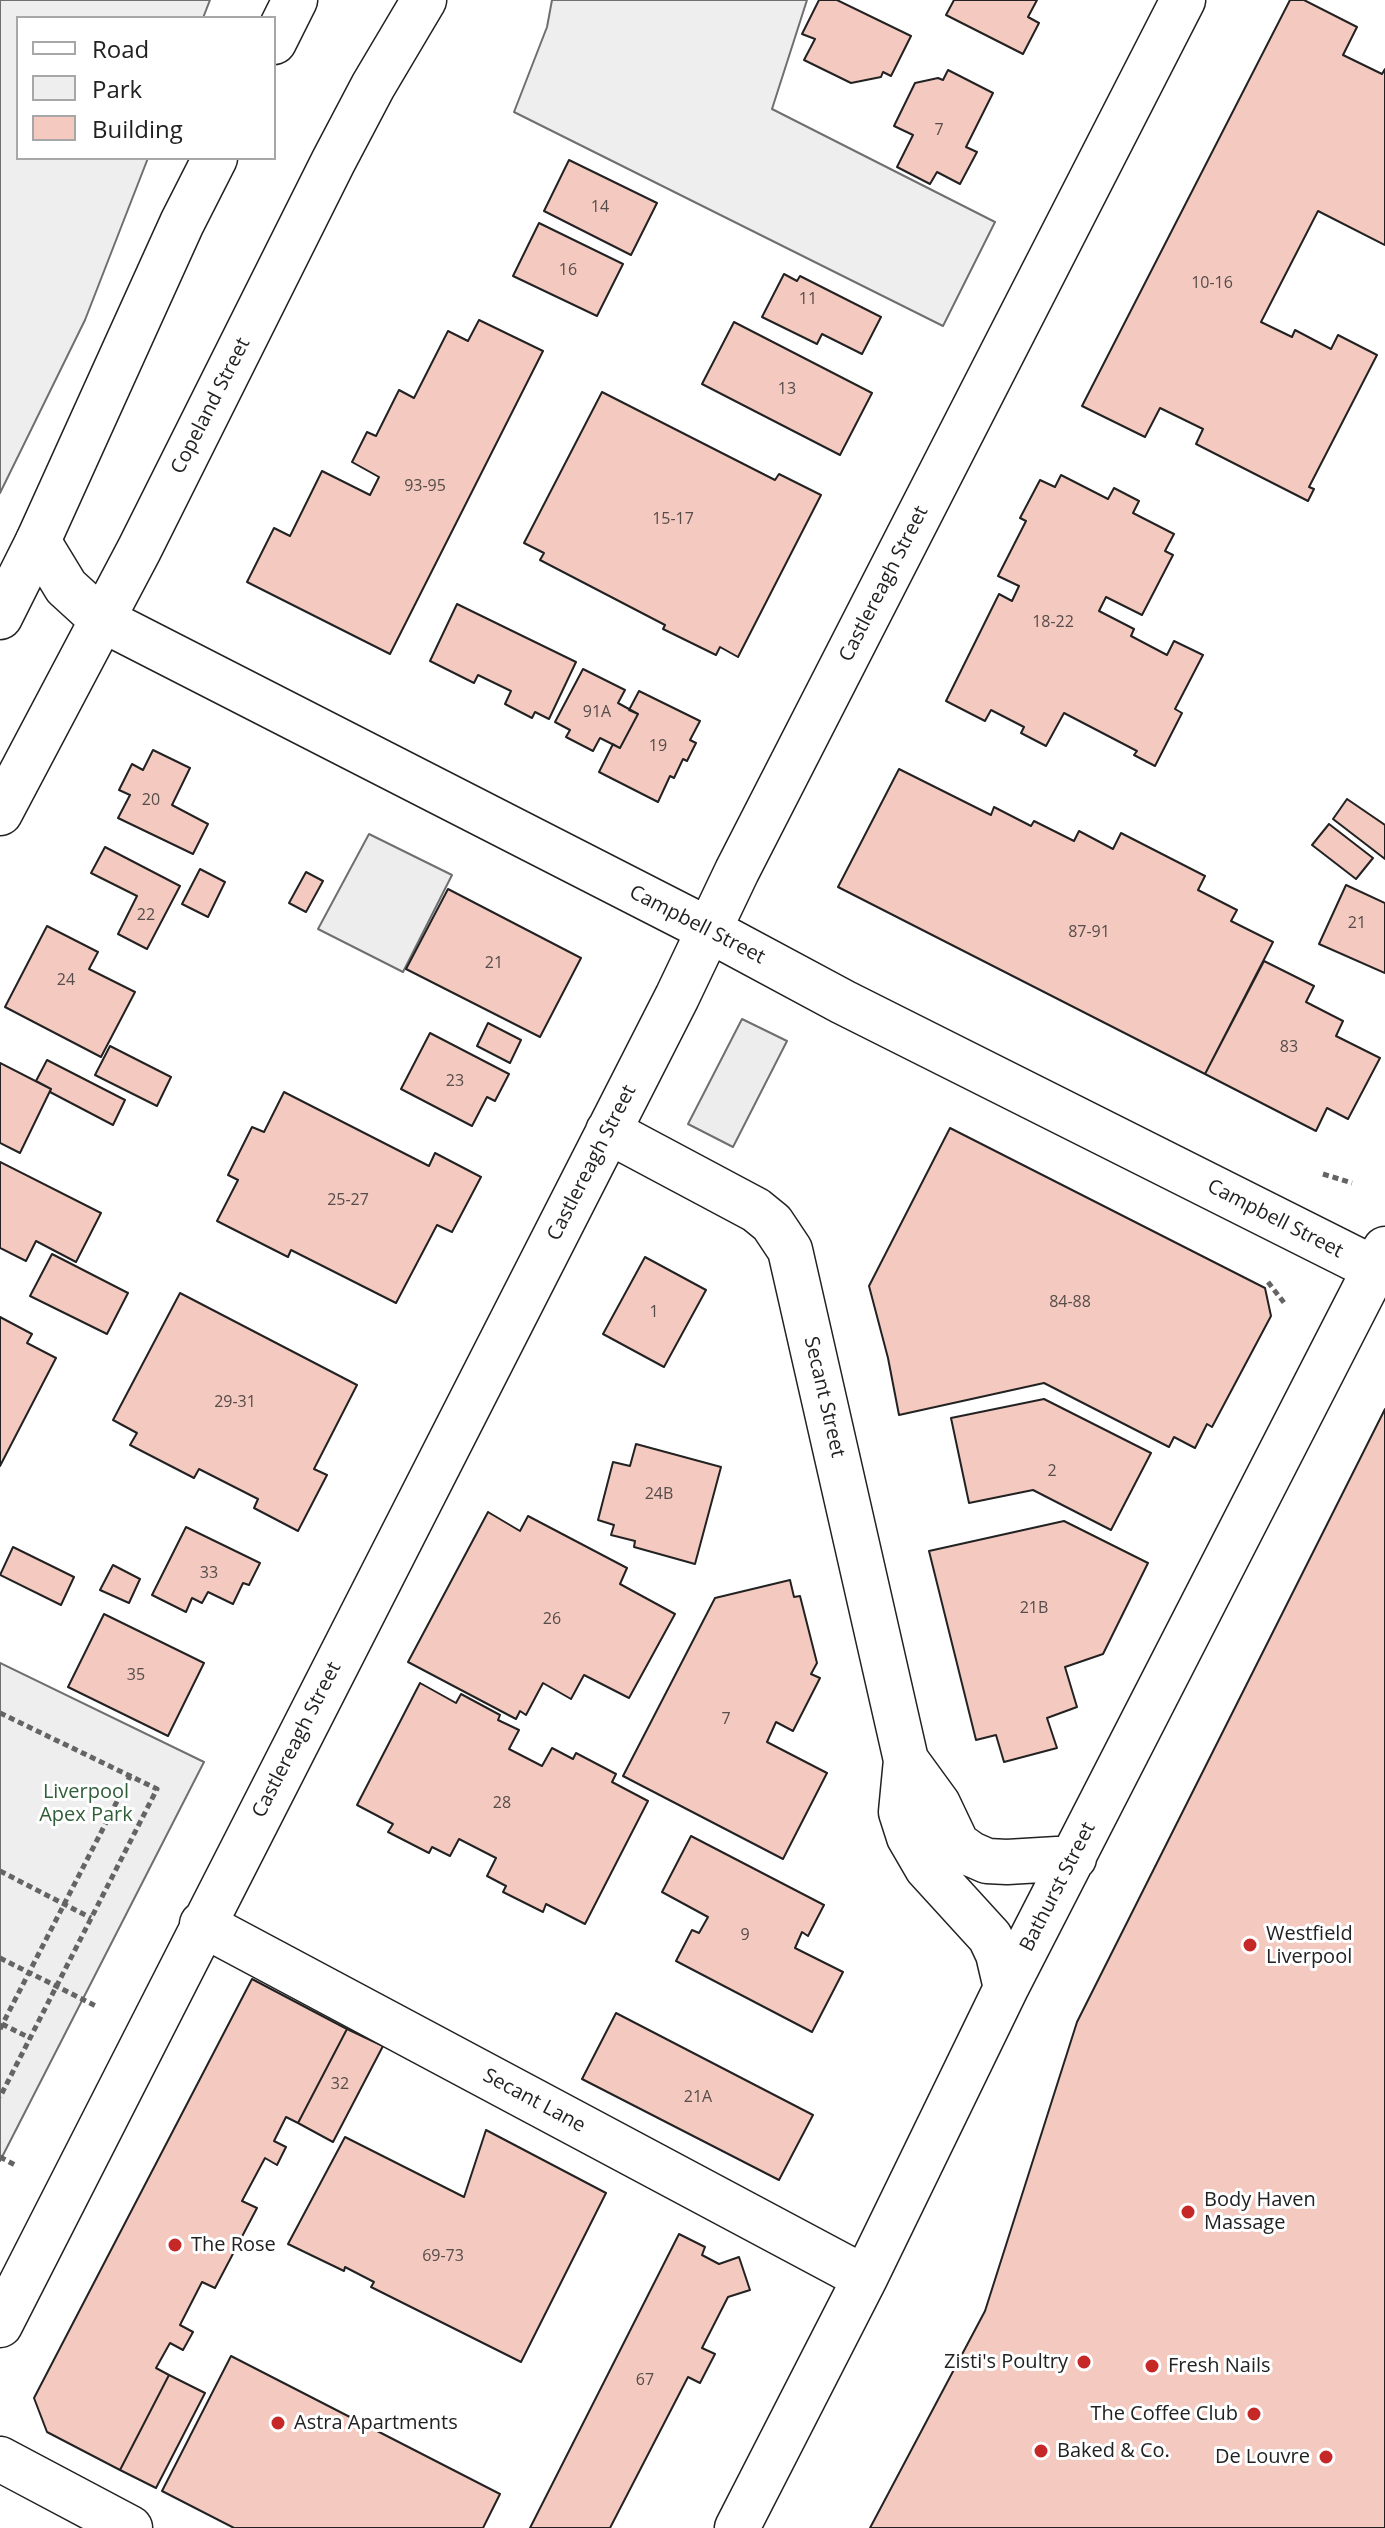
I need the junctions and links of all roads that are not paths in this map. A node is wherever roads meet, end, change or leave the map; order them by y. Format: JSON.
{"nodes":[{"id":1,"x":295,"y":0,"type":"edge"},
{"id":2,"x":424,"y":0,"type":"edge"},
{"id":3,"x":1183,"y":0,"type":"edge"},
{"id":4,"x":276,"y":38,"type":"edge"},
{"id":5,"x":214,"y":160,"type":"edge"},
{"id":6,"x":38,"y":541,"type":"junction"},
{"id":7,"x":0,"y":617,"type":"edge"},
{"id":8,"x":101,"y":619,"type":"junction"},
{"id":9,"x":0,"y":813,"type":"edge"},
{"id":10,"x":709,"y":930,"type":"junction"},
{"id":11,"x":608,"y":1131,"type":"junction"},
{"id":12,"x":1381,"y":1264,"type":"edge"},
{"id":13,"x":906,"y":1760,"type":"junction"},
{"id":14,"x":1074,"y":1858,"type":"junction"},
{"id":15,"x":202,"y":1924,"type":"junction"},
{"id":16,"x":1006,"y":1988,"type":"junction"},
{"id":17,"x":865,"y":2278,"type":"junction"},
{"id":18,"x":0,"y":2325,"type":"edge"},
{"id":19,"x":0,"y":2459,"type":"edge"},
{"id":20,"x":130,"y":2528,"type":"edge"},
{"id":21,"x":737,"y":2528,"type":"edge"}],
"edges":[{"from":1,"to":4,"type":"main road"},
{"from":2,"to":8,"type":"main road","name":"Copeland Street"},
{"from":3,"to":10,"type":"main road","name":"Castlereagh Street"},
{"from":5,"to":6,"type":"main road"},
{"from":6,"to":7,"type":"main road"},
{"from":6,"to":8,"type":"main road","name":"Campbell Street"},
{"from":8,"to":9,"type":"main road","name":"Copeland Street"},
{"from":8,"to":10,"type":"main road","name":"Campbell Street"},
{"from":10,"to":11,"type":"main road","name":"Castlereagh Street"},
{"from":10,"to":12,"type":"main road","name":"Campbell Street"},
{"from":11,"to":13,"type":"main road","name":"Secant Street"},
{"from":11,"to":15,"type":"main road","name":"Castlereagh Street"},
{"from":12,"to":14,"type":"main road","name":"Bathurst Street"},
{"from":13,"to":14,"type":"main road","name":"Secant Street"},
{"from":13,"to":16,"type":"main road","name":"Secant Street"},
{"from":14,"to":16,"type":"main road","name":"Bathurst Street"},
{"from":15,"to":17,"type":"main road","name":"Secant Lane"},
{"from":15,"to":18,"type":"main road","name":"Castlereagh Street"},
{"from":16,"to":17,"type":"main road","name":"Bathurst Street"},
{"from":17,"to":21,"type":"main road","name":"Bathurst Street"},
{"from":19,"to":20,"type":"main road"}]}
